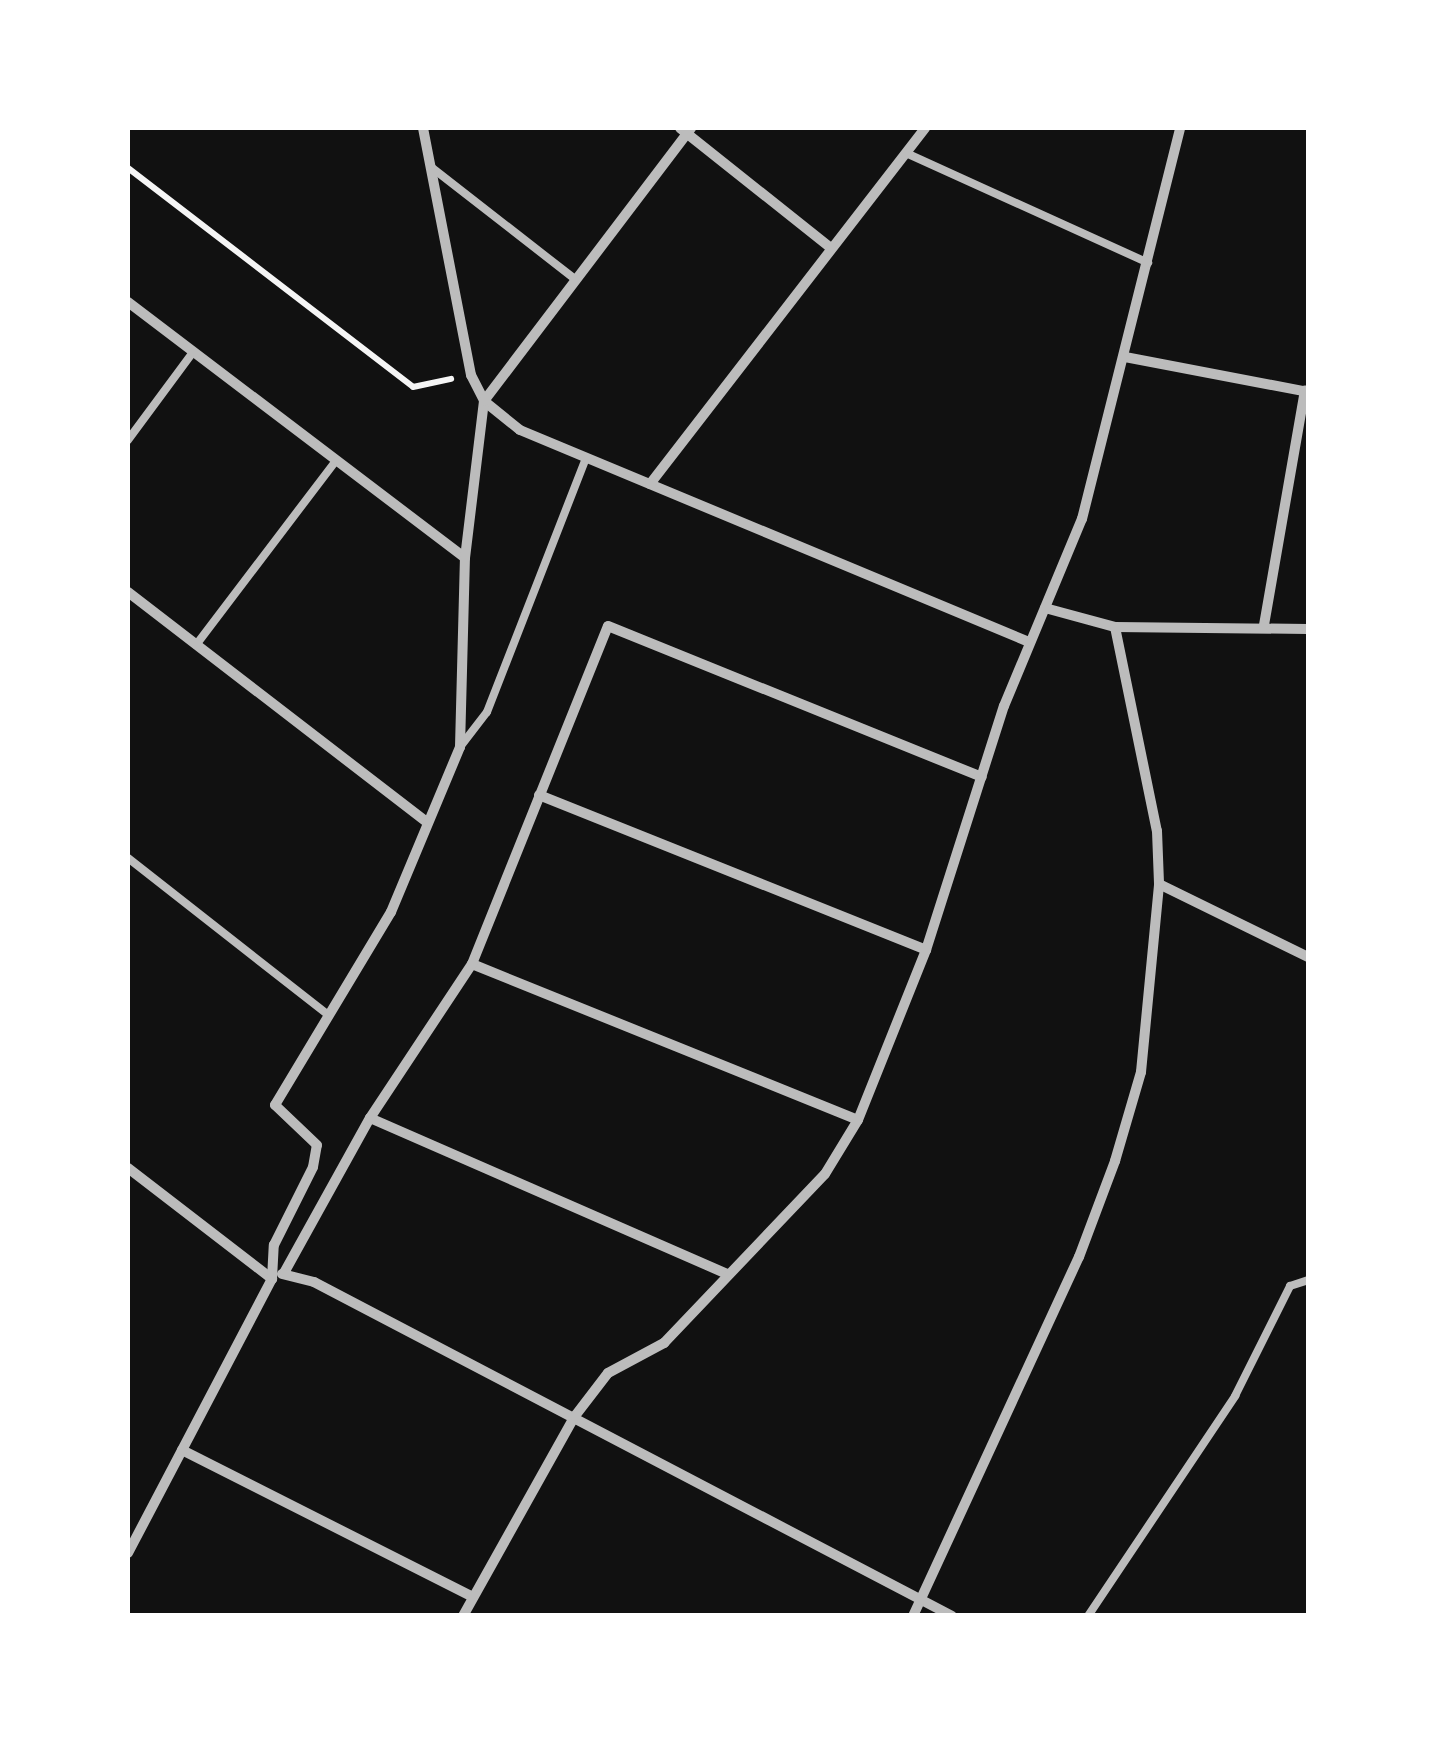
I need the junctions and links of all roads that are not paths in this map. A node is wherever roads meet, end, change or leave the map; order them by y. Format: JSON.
{"nodes":[{"id":1,"x":423,"y":128,"type":"edge"},
{"id":2,"x":926,"y":128,"type":"edge"},
{"id":3,"x":1180,"y":128,"type":"edge"},
{"id":4,"x":686,"y":129,"type":"edge"},
{"id":5,"x":906,"y":153,"type":"junction"},
{"id":6,"x":431,"y":167,"type":"junction"},
{"id":7,"x":830,"y":248,"type":"junction"},
{"id":8,"x":1148,"y":262,"type":"junction"},
{"id":9,"x":576,"y":280,"type":"junction"},
{"id":10,"x":128,"y":302,"type":"edge"},
{"id":11,"x":193,"y":352,"type":"junction"},
{"id":12,"x":1125,"y":357,"type":"junction"},
{"id":13,"x":1307,"y":392,"type":"edge"},
{"id":14,"x":484,"y":400,"type":"junction"},
{"id":15,"x":128,"y":440,"type":"edge"},
{"id":16,"x":586,"y":458,"type":"junction"},
{"id":17,"x":335,"y":462,"type":"junction"},
{"id":18,"x":650,"y":484,"type":"junction"},
{"id":19,"x":465,"y":558,"type":"junction"},
{"id":20,"x":128,"y":592,"type":"edge"},
{"id":21,"x":1045,"y":608,"type":"junction"},
{"id":22,"x":1264,"y":625,"type":"junction"},
{"id":23,"x":1115,"y":628,"type":"junction"},
{"id":24,"x":1308,"y":629,"type":"edge"},
{"id":25,"x":1029,"y":642,"type":"junction"},
{"id":26,"x":196,"y":645,"type":"junction"},
{"id":27,"x":460,"y":747,"type":"junction"},
{"id":28,"x":982,"y":776,"type":"junction"},
{"id":29,"x":539,"y":794,"type":"junction"},
{"id":30,"x":427,"y":822,"type":"junction"},
{"id":31,"x":128,"y":858,"type":"edge"},
{"id":32,"x":1159,"y":884,"type":"junction"},
{"id":33,"x":926,"y":950,"type":"junction"},
{"id":34,"x":1308,"y":958,"type":"edge"},
{"id":35,"x":472,"y":964,"type":"junction"},
{"id":36,"x":328,"y":1015,"type":"junction"},
{"id":37,"x":370,"y":1118,"type":"junction"},
{"id":38,"x":858,"y":1120,"type":"junction"},
{"id":39,"x":128,"y":1168,"type":"edge"},
{"id":40,"x":284,"y":1273,"type":"junction"},
{"id":41,"x":727,"y":1274,"type":"junction"},
{"id":42,"x":272,"y":1279,"type":"junction"},
{"id":43,"x":1308,"y":1280,"type":"edge"},
{"id":44,"x":575,"y":1416,"type":"junction"},
{"id":45,"x":182,"y":1450,"type":"junction"},
{"id":46,"x":128,"y":1553,"type":"edge"},
{"id":47,"x":472,"y":1597,"type":"junction"},
{"id":48,"x":922,"y":1599,"type":"junction"},
{"id":49,"x":463,"y":1616,"type":"edge"},
{"id":50,"x":913,"y":1616,"type":"edge"},
{"id":51,"x":952,"y":1616,"type":"edge"},
{"id":52,"x":1088,"y":1616,"type":"edge"}],
"edges":[{"from":1,"to":6,"type":"street"},
{"from":2,"to":5,"type":"street"},
{"from":3,"to":8,"type":"street"},
{"from":4,"to":7,"type":"street"},
{"from":4,"to":9,"type":"street"},
{"from":5,"to":7,"type":"street"},
{"from":5,"to":8,"type":"lane"},
{"from":6,"to":9,"type":"lane"},
{"from":6,"to":14,"type":"street"},
{"from":7,"to":18,"type":"street"},
{"from":8,"to":12,"type":"street"},
{"from":9,"to":14,"type":"street"},
{"from":10,"to":11,"type":"street"},
{"from":11,"to":15,"type":"lane"},
{"from":11,"to":17,"type":"street"},
{"from":12,"to":13,"type":"street"},
{"from":12,"to":21,"type":"street"},
{"from":13,"to":22,"type":"street"},
{"from":14,"to":16,"type":"street"},
{"from":14,"to":19,"type":"street"},
{"from":16,"to":18,"type":"street"},
{"from":16,"to":27,"type":"lane"},
{"from":17,"to":19,"type":"street"},
{"from":17,"to":26,"type":"lane"},
{"from":18,"to":25,"type":"street"},
{"from":19,"to":27,"type":"street"},
{"from":20,"to":26,"type":"street"},
{"from":21,"to":23,"type":"street"},
{"from":21,"to":25,"type":"street"},
{"from":22,"to":23,"type":"street"},
{"from":22,"to":24,"type":"street"},
{"from":23,"to":32,"type":"street"},
{"from":25,"to":28,"type":"street"},
{"from":26,"to":30,"type":"street"},
{"from":27,"to":30,"type":"street"},
{"from":28,"to":29,"type":"street"},
{"from":28,"to":33,"type":"street"},
{"from":29,"to":33,"type":"street"},
{"from":29,"to":35,"type":"street"},
{"from":30,"to":36,"type":"street"},
{"from":31,"to":36,"type":"lane"},
{"from":32,"to":34,"type":"street"},
{"from":32,"to":48,"type":"street"},
{"from":33,"to":38,"type":"street"},
{"from":35,"to":37,"type":"street"},
{"from":35,"to":38,"type":"street"},
{"from":36,"to":42,"type":"street"},
{"from":37,"to":40,"type":"street"},
{"from":37,"to":41,"type":"street"},
{"from":38,"to":41,"type":"street"},
{"from":39,"to":42,"type":"street"},
{"from":40,"to":42,"type":"street"},
{"from":40,"to":44,"type":"street"},
{"from":41,"to":44,"type":"street"},
{"from":42,"to":45,"type":"street"},
{"from":43,"to":52,"type":"lane"},
{"from":44,"to":47,"type":"street"},
{"from":44,"to":48,"type":"street"},
{"from":45,"to":46,"type":"street"},
{"from":45,"to":47,"type":"street"},
{"from":47,"to":49,"type":"street"},
{"from":48,"to":50,"type":"street"},
{"from":48,"to":51,"type":"street"}]}
